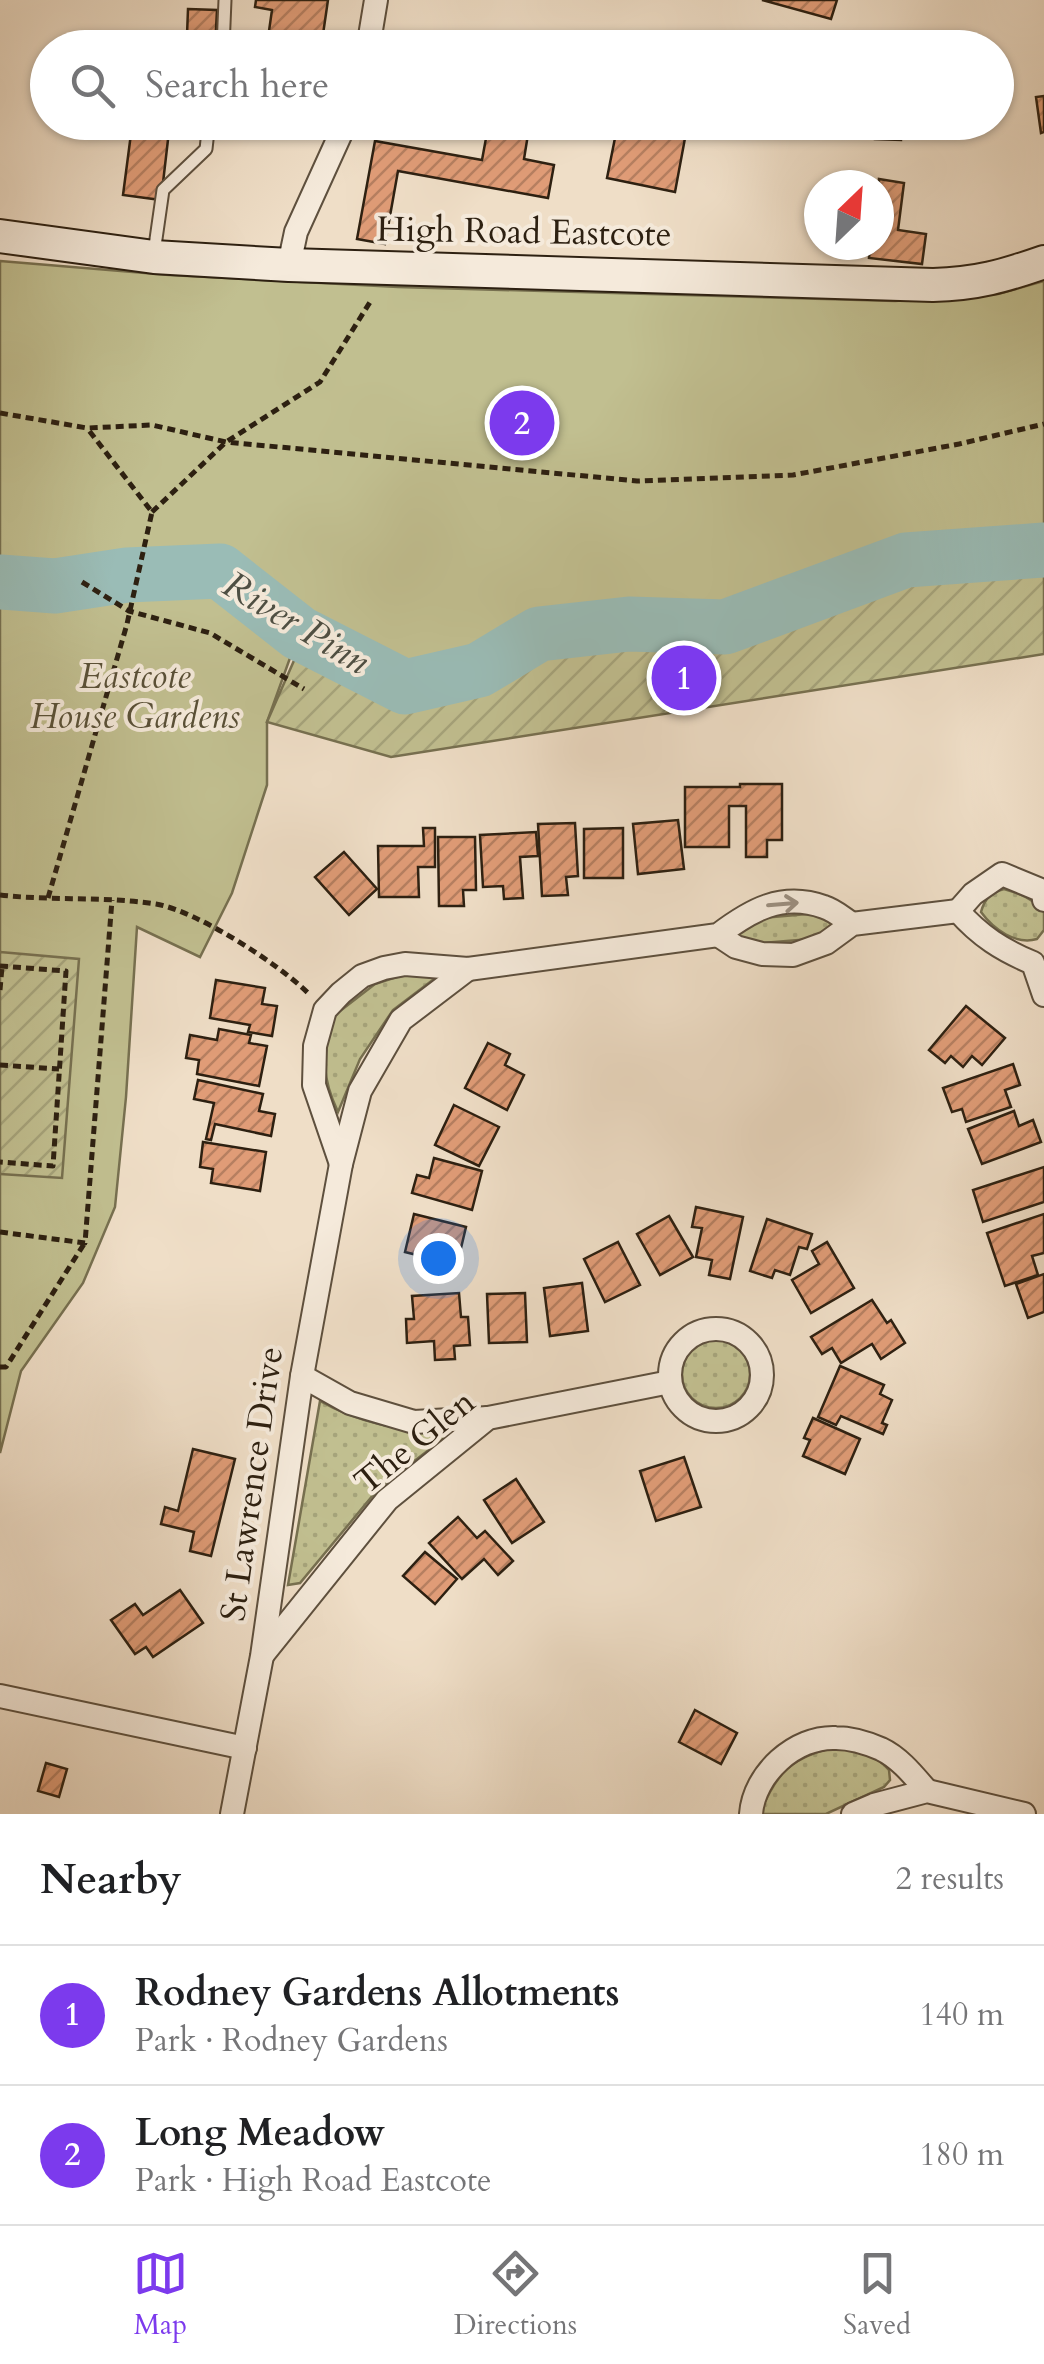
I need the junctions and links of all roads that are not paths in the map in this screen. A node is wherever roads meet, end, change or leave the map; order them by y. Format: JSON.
{"nodes":[{"id":1,"x":225,"y":0,"type":"edge"},
{"id":2,"x":376,"y":0,"type":"edge"},
{"id":3,"x":224,"y":30,"type":"edge"},
{"id":4,"x":371,"y":30,"type":"edge"},
{"id":5,"x":207,"y":140,"type":"edge"},
{"id":6,"x":338,"y":140,"type":"edge"},
{"id":7,"x":0,"y":236,"type":"edge"},
{"id":8,"x":154,"y":257,"type":"junction"},
{"id":9,"x":1044,"y":262,"type":"edge"},
{"id":10,"x":289,"y":265,"type":"junction"},
{"id":11,"x":1044,"y":891,"type":"edge"},
{"id":12,"x":1044,"y":900,"type":"edge"},
{"id":13,"x":958,"y":912,"type":"junction"},
{"id":14,"x":852,"y":924,"type":"junction"},
{"id":15,"x":718,"y":934,"type":"junction"},
{"id":16,"x":1038,"y":956,"type":"edge"},
{"id":17,"x":468,"y":969,"type":"junction"},
{"id":18,"x":1044,"y":995,"type":"edge"},
{"id":19,"x":341,"y":1164,"type":"junction"},
{"id":20,"x":302,"y":1376,"type":"junction"},
{"id":21,"x":670,"y":1382,"type":"junction"},
{"id":22,"x":488,"y":1418,"type":"junction"},
{"id":23,"x":262,"y":1656,"type":"junction"},
{"id":24,"x":0,"y":1696,"type":"edge"},
{"id":25,"x":245,"y":1748,"type":"junction"},
{"id":26,"x":927,"y":1791,"type":"junction"},
{"id":27,"x":232,"y":1814,"type":"edge"},
{"id":28,"x":751,"y":1814,"type":"edge"},
{"id":29,"x":853,"y":1814,"type":"edge"},
{"id":30,"x":1024,"y":1814,"type":"edge"}],
"edges":[{"from":1,"to":3,"type":"lane"},
{"from":2,"to":4,"type":"street"},
{"from":5,"to":8,"type":"lane"},
{"from":6,"to":10,"type":"street"},
{"from":7,"to":8,"type":"main road","name":"High Road Eastcote"},
{"from":8,"to":10,"type":"main road","name":"High Road Eastcote"},
{"from":9,"to":10,"type":"main road","name":"High Road Eastcote"},
{"from":11,"to":12,"type":"street"},
{"from":11,"to":13,"type":"street"},
{"from":13,"to":14,"type":"street"},
{"from":13,"to":16,"type":"street"},
{"from":14,"to":15,"type":"street"},
{"from":15,"to":14,"type":"street","one_way":true},
{"from":15,"to":17,"type":"street"},
{"from":16,"to":18,"type":"street"},
{"from":17,"to":19,"type":"street","name":"St Lawrence Drive"},
{"from":17,"to":19,"type":"street","name":"St Lawrence Drive"},
{"from":19,"to":20,"type":"street","name":"St Lawrence Drive"},
{"from":20,"to":22,"type":"street"},
{"from":20,"to":23,"type":"street","name":"St Lawrence Drive"},
{"from":21,"to":21,"type":"street"},
{"from":21,"to":22,"type":"street","name":"The Glen"},
{"from":22,"to":23,"type":"street","name":"The Glen"},
{"from":23,"to":25,"type":"street","name":"St Lawrence Drive"},
{"from":24,"to":25,"type":"street"},
{"from":25,"to":27,"type":"street","name":"St Lawrence Drive"},
{"from":26,"to":28,"type":"street"},
{"from":26,"to":29,"type":"street"},
{"from":26,"to":30,"type":"street"}]}
